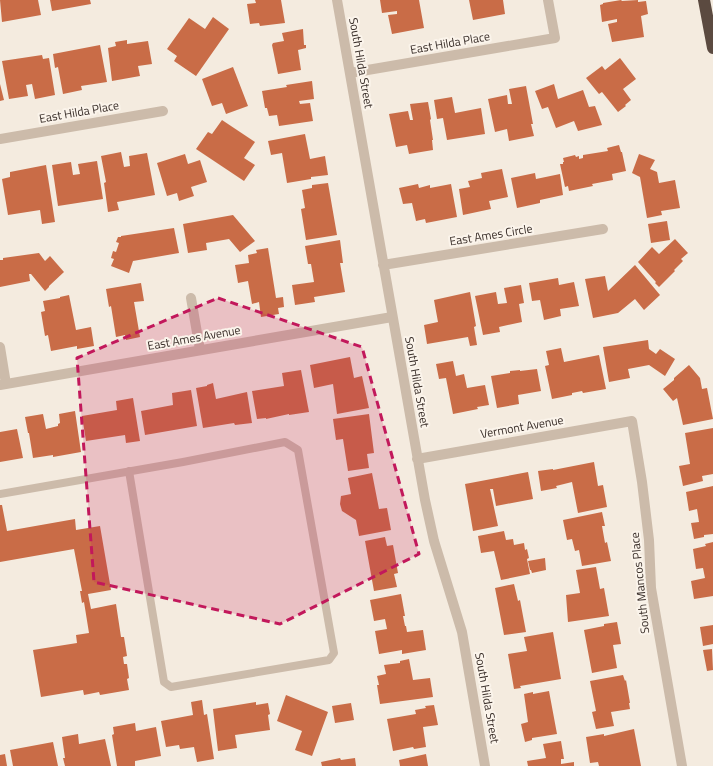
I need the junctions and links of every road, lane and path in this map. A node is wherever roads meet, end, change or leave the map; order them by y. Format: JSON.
{"nodes":[{"id":1,"x":337,"y":0,"type":"edge"},
{"id":2,"x":548,"y":0,"type":"edge"},
{"id":3,"x":704,"y":0,"type":"edge"},
{"id":4,"x":713,"y":48,"type":"edge"},
{"id":5,"x":350,"y":73,"type":"junction"},
{"id":6,"x":163,"y":111,"type":"dead end"},
{"id":7,"x":0,"y":139,"type":"edge"},
{"id":8,"x":603,"y":230,"type":"dead end"},
{"id":9,"x":383,"y":266,"type":"junction"},
{"id":10,"x":191,"y":298,"type":"dead end"},
{"id":11,"x":392,"y":317,"type":"junction"},
{"id":12,"x":0,"y":347,"type":"edge"},
{"id":13,"x":200,"y":350,"type":"junction"},
{"id":14,"x":3,"y":384,"type":"edge"},
{"id":15,"x":632,"y":421,"type":"joint"},
{"id":16,"x":417,"y":459,"type":"junction"},
{"id":17,"x":129,"y":471,"type":"junction"},
{"id":18,"x":0,"y":494,"type":"edge"},
{"id":19,"x":486,"y":766,"type":"edge"},
{"id":20,"x":682,"y":766,"type":"edge"}],
"edges":[{"from":1,"to":5,"type":"street","name":"South Hilda Street"},
{"from":2,"to":5,"type":"street","name":"East Hilda Place"},
{"from":3,"to":4,"type":"highway"},
{"from":5,"to":9,"type":"street","name":"South Hilda Street"},
{"from":6,"to":7,"type":"street","name":"East Hilda Place"},
{"from":8,"to":9,"type":"street","name":"East Ames Circle"},
{"from":9,"to":11,"type":"street","name":"South Hilda Street"},
{"from":10,"to":13,"type":"street"},
{"from":11,"to":13,"type":"street","name":"East Ames Avenue"},
{"from":11,"to":16,"type":"street","name":"South Hilda Street"},
{"from":12,"to":14,"type":"street"},
{"from":13,"to":14,"type":"street","name":"East Ames Avenue"},
{"from":15,"to":16,"type":"street","name":"Vermont Avenue"},
{"from":15,"to":20,"type":"street","name":"South Mancos Place"},
{"from":16,"to":19,"type":"street","name":"South Hilda Street"},
{"from":17,"to":17,"type":"lane"},
{"from":17,"to":18,"type":"lane"}]}
